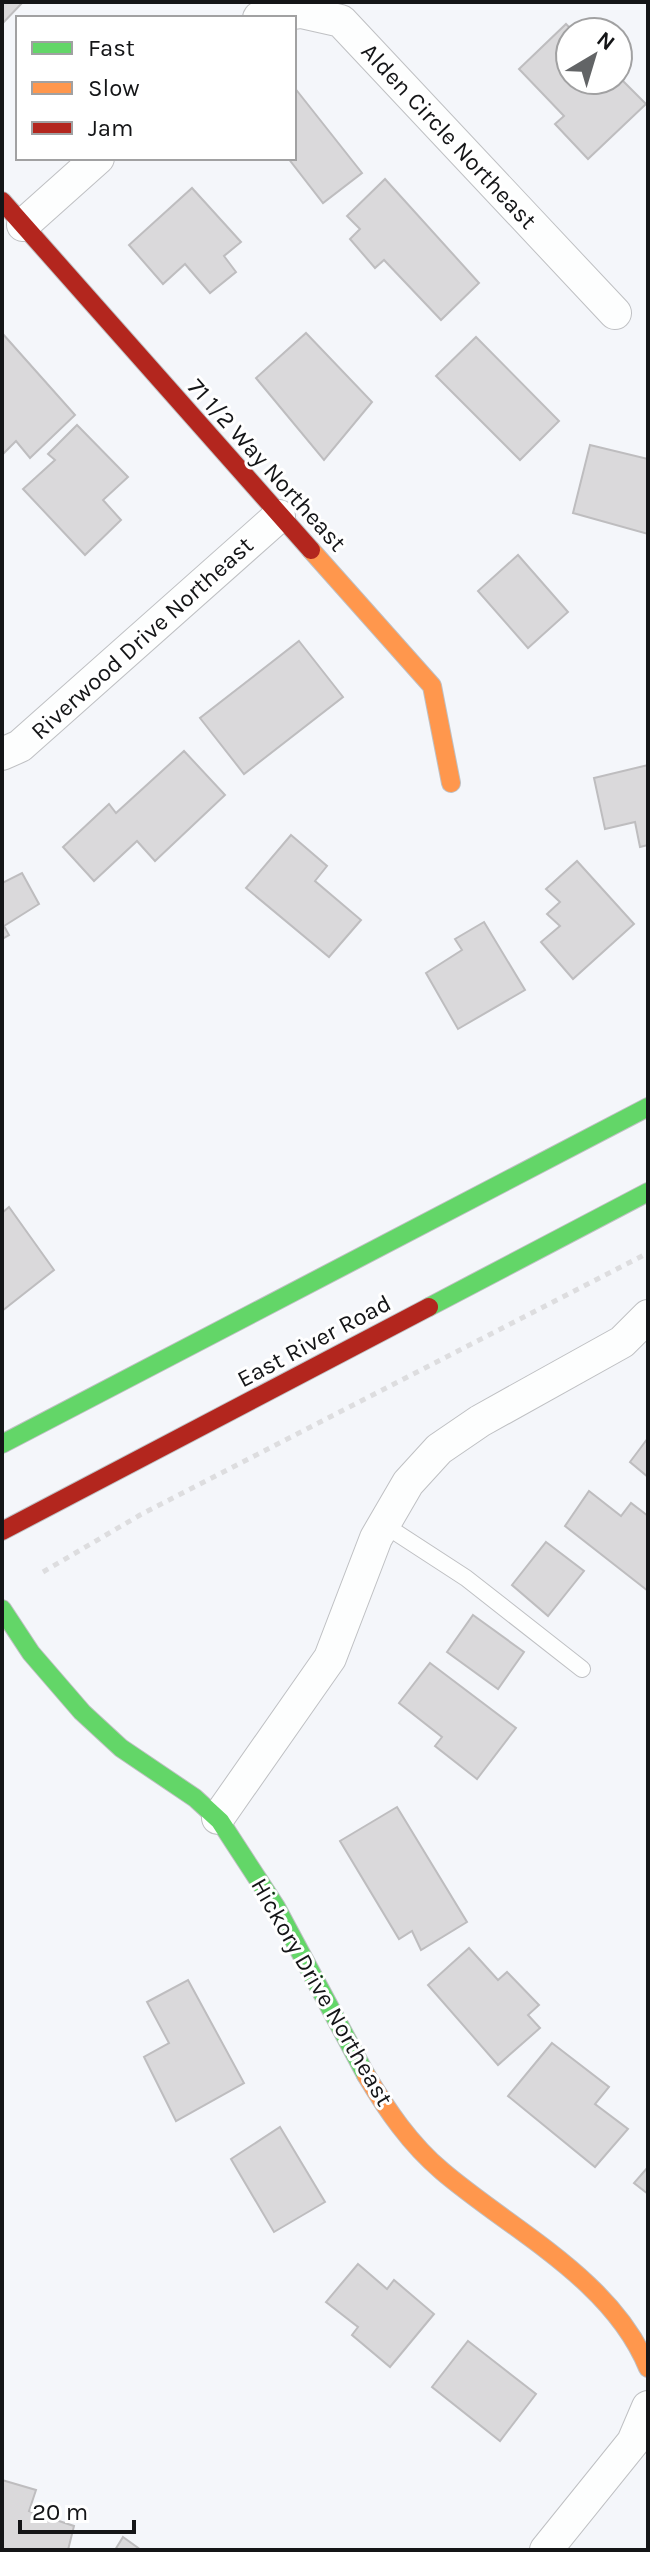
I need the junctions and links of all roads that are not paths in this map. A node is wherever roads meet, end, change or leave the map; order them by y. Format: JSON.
{"nodes":[{"id":1,"x":273,"y":16,"type":"edge"},
{"id":2,"x":96,"y":160,"type":"edge"},
{"id":3,"x":2,"y":201,"type":"edge"},
{"id":4,"x":23,"y":225,"type":"junction"},
{"id":5,"x":615,"y":313,"type":"dead end"},
{"id":6,"x":279,"y":516,"type":"junction"},
{"id":7,"x":2,"y":754,"type":"edge"},
{"id":8,"x":451,"y":783,"type":"dead end"},
{"id":9,"x":648,"y":1107,"type":"edge"},
{"id":10,"x":648,"y":1192,"type":"edge"},
{"id":11,"x":648,"y":1316,"type":"edge"},
{"id":12,"x":2,"y":1444,"type":"edge"},
{"id":13,"x":383,"y":1524,"type":"junction"},
{"id":14,"x":2,"y":1531,"type":"edge"},
{"id":15,"x":2,"y":1609,"type":"edge"},
{"id":16,"x":582,"y":1669,"type":"dead end"},
{"id":17,"x":218,"y":1818,"type":"junction"},
{"id":18,"x":648,"y":2368,"type":"edge"},
{"id":19,"x":648,"y":2407,"type":"edge"},
{"id":20,"x":546,"y":2550,"type":"edge"}],
"edges":[{"from":1,"to":5,"type":"street","name":"Alden Circle Northeast"},
{"from":2,"to":4,"type":"street"},
{"from":3,"to":4,"type":"street","name":"71 1/2 Way Northeast"},
{"from":4,"to":6,"type":"street","name":"71 1/2 Way Northeast"},
{"from":6,"to":7,"type":"street","name":"Riverwood Drive Northeast"},
{"from":6,"to":8,"type":"street","name":"71 1/2 Way Northeast"},
{"from":9,"to":12,"type":"street"},
{"from":10,"to":14,"type":"street","name":"East River Road"},
{"from":11,"to":13,"type":"street"},
{"from":13,"to":16,"type":"lane"},
{"from":13,"to":17,"type":"street"},
{"from":15,"to":17,"type":"street","name":"Hickory Drive Northeast"},
{"from":17,"to":18,"type":"street","name":"Hickory Drive Northeast"},
{"from":19,"to":20,"type":"street"}]}
